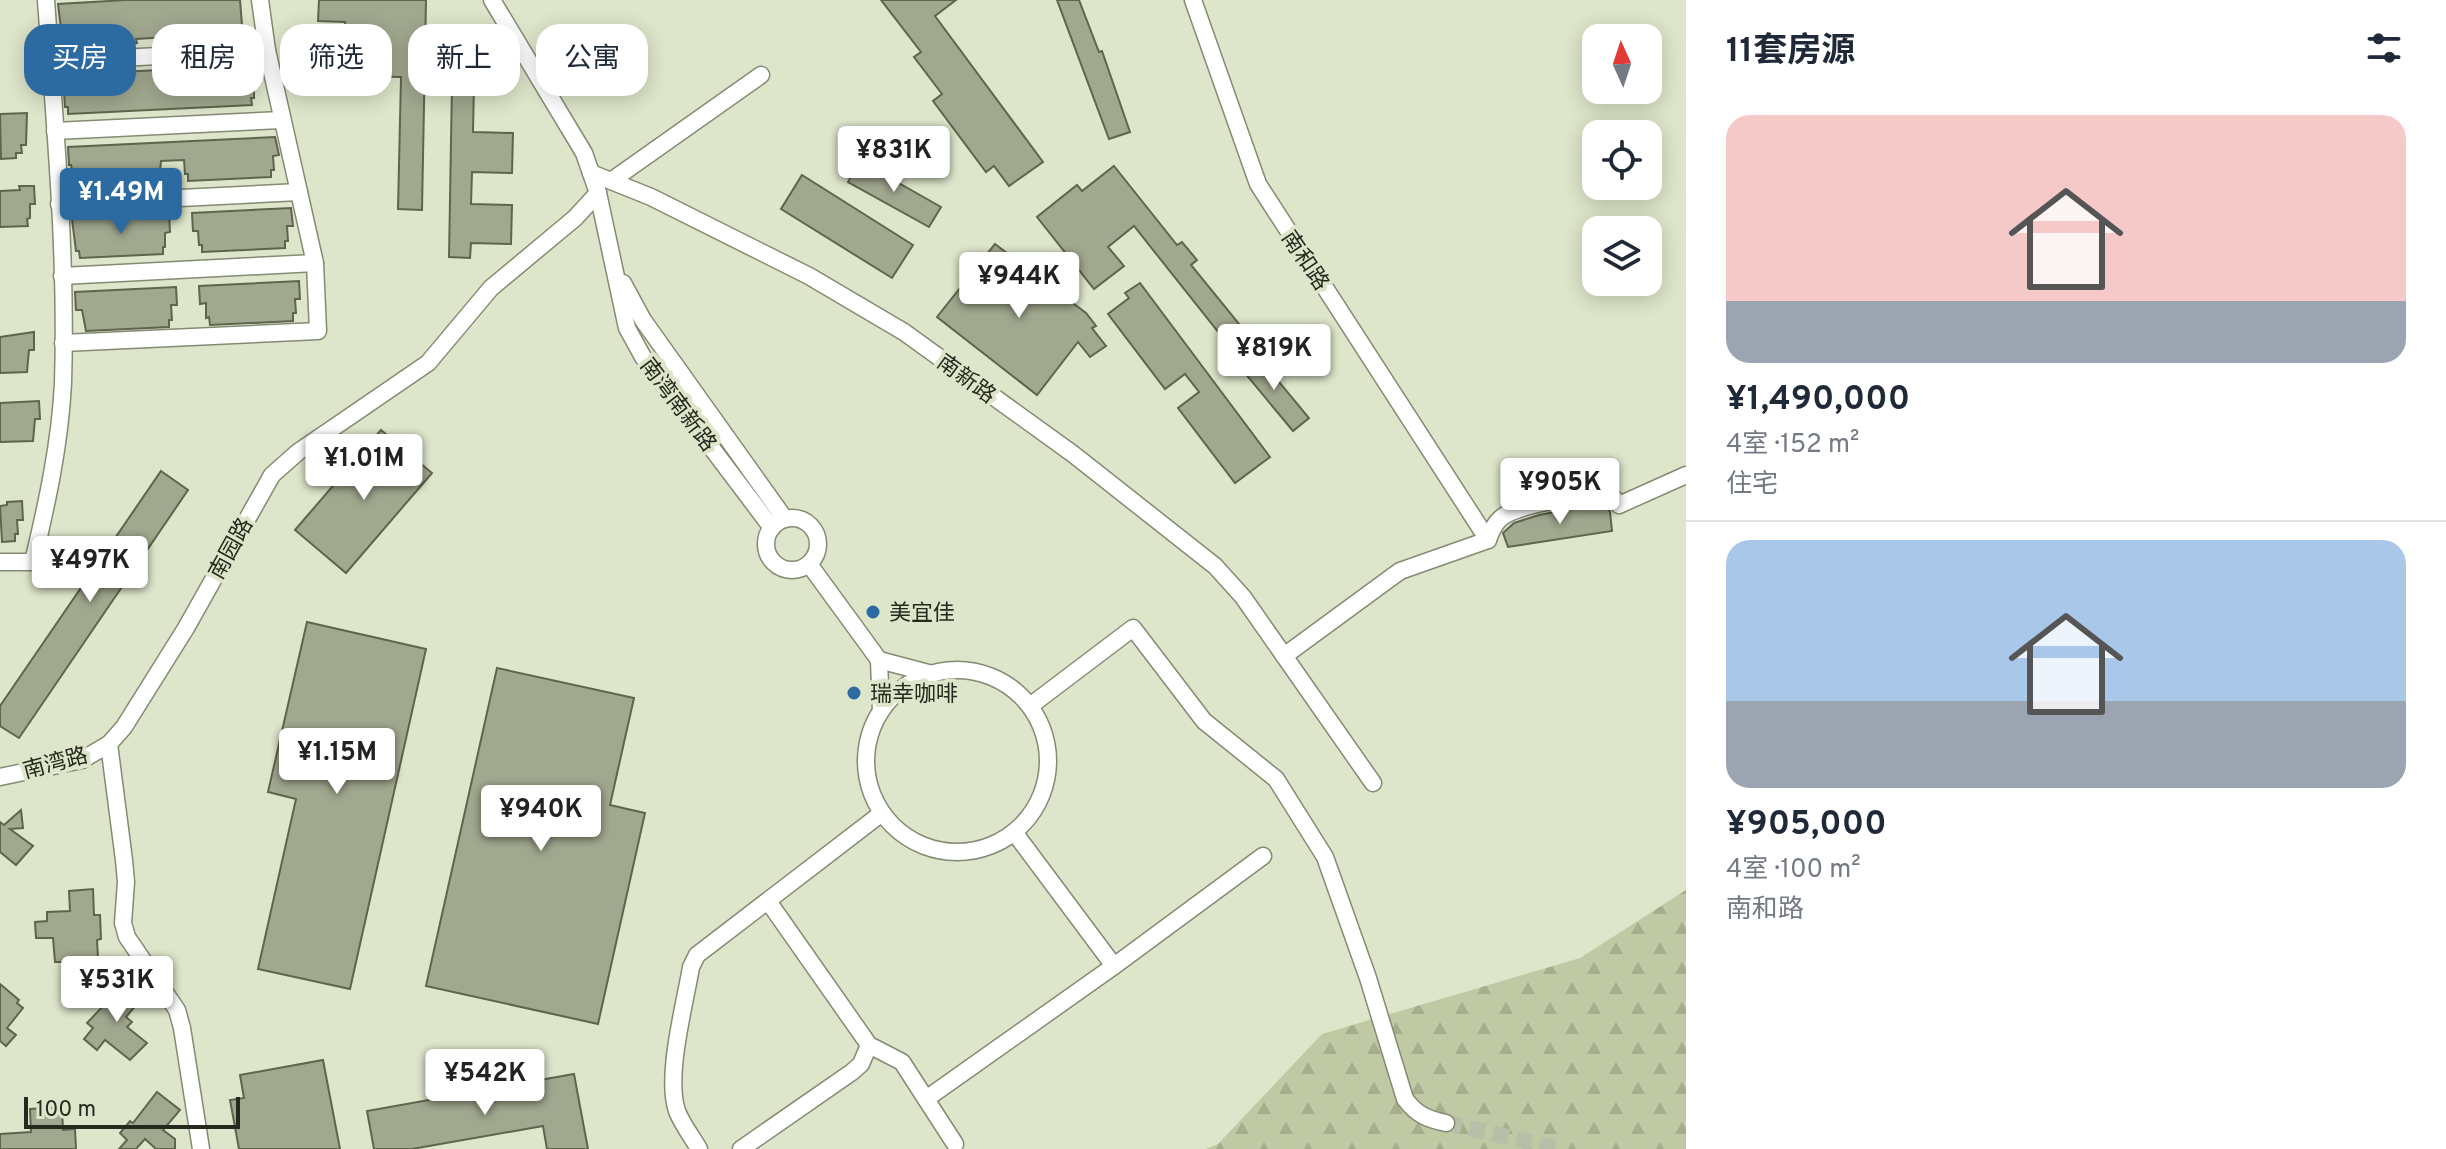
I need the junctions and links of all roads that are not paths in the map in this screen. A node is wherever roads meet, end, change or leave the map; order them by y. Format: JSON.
{"nodes":[{"id":1,"x":46,"y":0,"type":"edge"},
{"id":2,"x":260,"y":0,"type":"edge"},
{"id":3,"x":492,"y":0,"type":"edge"},
{"id":4,"x":1193,"y":0,"type":"edge"},
{"id":5,"x":48,"y":24,"type":"edge"},
{"id":6,"x":267,"y":50,"type":"junction"},
{"id":7,"x":136,"y":57,"type":"edge"},
{"id":8,"x":761,"y":75,"type":"dead end"},
{"id":9,"x":52,"y":96,"type":"edge"},
{"id":10,"x":282,"y":120,"type":"junction"},
{"id":11,"x":55,"y":131,"type":"junction"},
{"id":12,"x":591,"y":173,"type":"junction"},
{"id":13,"x":611,"y":181,"type":"junction"},
{"id":14,"x":299,"y":192,"type":"junction"},
{"id":15,"x":598,"y":193,"type":"junction"},
{"id":16,"x":59,"y":204,"type":"junction"},
{"id":17,"x":315,"y":263,"type":"junction"},
{"id":18,"x":62,"y":276,"type":"junction"},
{"id":19,"x":63,"y":343,"type":"junction"},
{"id":20,"x":1686,"y":475,"type":"edge"},
{"id":21,"x":778,"y":523,"type":"junction"},
{"id":22,"x":1488,"y":540,"type":"junction"},
{"id":23,"x":0,"y":562,"type":"edge"},
{"id":24,"x":809,"y":564,"type":"junction"},
{"id":25,"x":1286,"y":658,"type":"junction"},
{"id":26,"x":879,"y":660,"type":"junction"},
{"id":27,"x":932,"y":674,"type":"junction"},
{"id":28,"x":1030,"y":706,"type":"junction"},
{"id":29,"x":881,"y":711,"type":"junction"},
{"id":30,"x":109,"y":744,"type":"junction"},
{"id":31,"x":0,"y":777,"type":"edge"},
{"id":32,"x":1373,"y":783,"type":"dead end"},
{"id":33,"x":882,"y":813,"type":"junction"},
{"id":34,"x":1014,"y":832,"type":"junction"},
{"id":35,"x":1263,"y":856,"type":"dead end"},
{"id":36,"x":768,"y":901,"type":"junction"},
{"id":37,"x":1114,"y":966,"type":"junction"},
{"id":38,"x":869,"y":1045,"type":"junction"},
{"id":39,"x":926,"y":1099,"type":"junction"},
{"id":40,"x":1446,"y":1123,"type":"tunnel mouth"},
{"id":41,"x":955,"y":1144,"type":"dead end"},
{"id":42,"x":201,"y":1149,"type":"edge"},
{"id":43,"x":699,"y":1149,"type":"edge"},
{"id":44,"x":741,"y":1149,"type":"edge"}],
"edges":[{"from":1,"to":5,"type":"street"},
{"from":2,"to":6,"type":"street"},
{"from":3,"to":12,"type":"street","name":"南湾南新路"},
{"from":4,"to":22,"type":"street","name":"南和路"},
{"from":6,"to":7,"type":"street"},
{"from":6,"to":10,"type":"street"},
{"from":8,"to":13,"type":"street"},
{"from":9,"to":11,"type":"street"},
{"from":10,"to":11,"type":"street"},
{"from":10,"to":14,"type":"street"},
{"from":11,"to":16,"type":"street"},
{"from":12,"to":13,"type":"street","name":"南新路"},
{"from":12,"to":15,"type":"street","name":"南湾南新路"},
{"from":13,"to":25,"type":"street","name":"南新路"},
{"from":14,"to":16,"type":"street"},
{"from":14,"to":17,"type":"street"},
{"from":15,"to":21,"type":"street","name":"南湾南新路"},
{"from":15,"to":30,"type":"street","name":"南园路"},
{"from":16,"to":18,"type":"street"},
{"from":17,"to":18,"type":"street"},
{"from":17,"to":19,"type":"street"},
{"from":18,"to":19,"type":"street"},
{"from":19,"to":23,"type":"street"},
{"from":20,"to":22,"type":"street"},
{"from":21,"to":24,"type":"street"},
{"from":21,"to":24,"type":"street"},
{"from":22,"to":25,"type":"street"},
{"from":24,"to":26,"type":"street"},
{"from":25,"to":32,"type":"street","name":"南新路"},
{"from":26,"to":27,"type":"street"},
{"from":26,"to":29,"type":"street"},
{"from":27,"to":28,"type":"street"},
{"from":27,"to":29,"type":"street"},
{"from":28,"to":34,"type":"street"},
{"from":28,"to":40,"type":"street"},
{"from":29,"to":33,"type":"street"},
{"from":30,"to":31,"type":"street","name":"南湾路"},
{"from":30,"to":42,"type":"street"},
{"from":33,"to":34,"type":"street"},
{"from":33,"to":36,"type":"street"},
{"from":34,"to":37,"type":"street"},
{"from":35,"to":37,"type":"street"},
{"from":36,"to":38,"type":"street"},
{"from":36,"to":43,"type":"street"},
{"from":37,"to":39,"type":"street"},
{"from":38,"to":39,"type":"street"},
{"from":38,"to":44,"type":"street"},
{"from":39,"to":41,"type":"street"}]}
